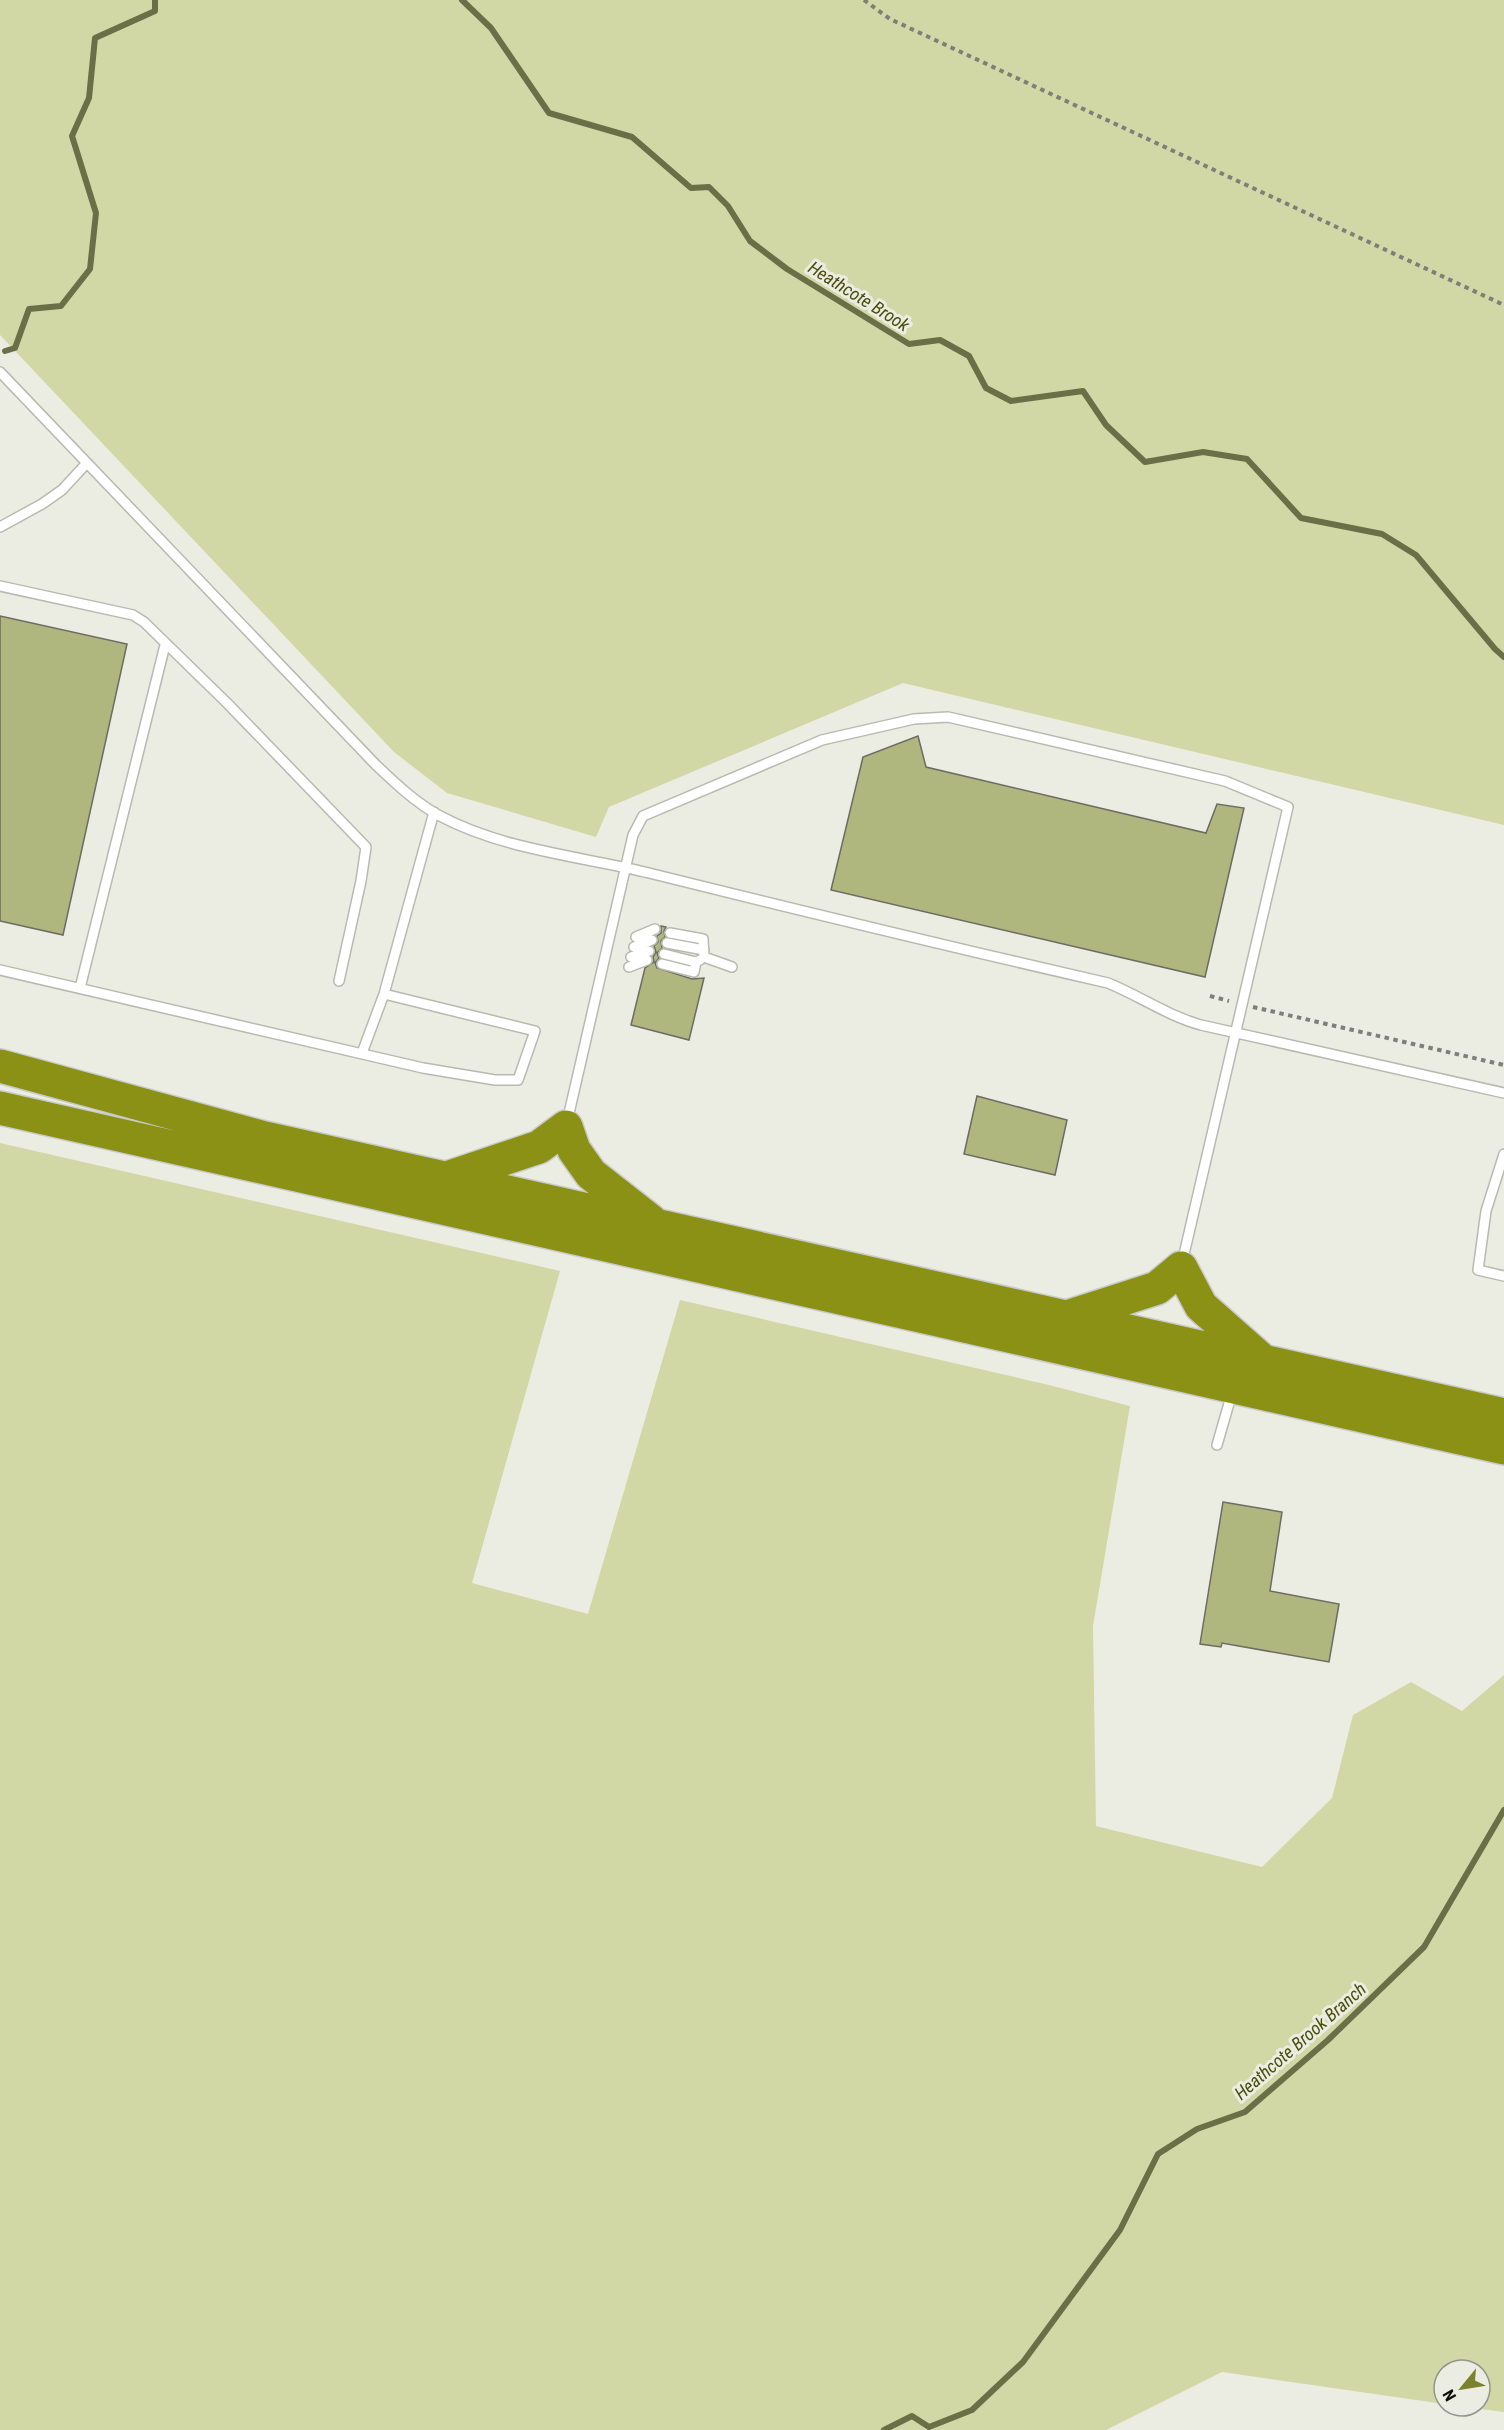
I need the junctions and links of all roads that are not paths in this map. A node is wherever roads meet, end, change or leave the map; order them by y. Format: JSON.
{"nodes":[{"id":1,"x":0,"y":372,"type":"edge"},
{"id":2,"x":86,"y":464,"type":"junction"},
{"id":3,"x":0,"y":527,"type":"edge"},
{"id":4,"x":0,"y":586,"type":"edge"},
{"id":5,"x":165,"y":645,"type":"junction"},
{"id":6,"x":434,"y":812,"type":"junction"},
{"id":7,"x":626,"y":867,"type":"junction"},
{"id":8,"x":655,"y":929,"type":"dead end"},
{"id":9,"x":670,"y":933,"type":"dead end"},
{"id":10,"x":652,"y":940,"type":"dead end"},
{"id":11,"x":667,"y":943,"type":"dead end"},
{"id":12,"x":648,"y":956,"type":"dead end"},
{"id":13,"x":701,"y":956,"type":"junction"},
{"id":14,"x":663,"y":959,"type":"dead end"},
{"id":15,"x":630,"y":962,"type":"dead end"},
{"id":16,"x":732,"y":967,"type":"dead end"},
{"id":17,"x":0,"y":970,"type":"edge"},
{"id":18,"x":339,"y":981,"type":"dead end"},
{"id":19,"x":80,"y":988,"type":"junction"},
{"id":20,"x":384,"y":994,"type":"junction"},
{"id":21,"x":1237,"y":1032,"type":"junction"},
{"id":22,"x":362,"y":1053,"type":"junction"},
{"id":23,"x":0,"y":1066,"type":"edge"},
{"id":24,"x":1504,"y":1093,"type":"edge"},
{"id":25,"x":0,"y":1108,"type":"edge"},
{"id":26,"x":566,"y":1127,"type":"junction"},
{"id":27,"x":1504,"y":1154,"type":"edge"},
{"id":28,"x":446,"y":1178,"type":"junction"},
{"id":29,"x":657,"y":1226,"type":"junction"},
{"id":30,"x":1181,"y":1268,"type":"junction"},
{"id":31,"x":1504,"y":1276,"type":"edge"},
{"id":32,"x":1066,"y":1317,"type":"junction"},
{"id":33,"x":1263,"y":1361,"type":"junction"},
{"id":34,"x":1233,"y":1387,"type":"junction"},
{"id":35,"x":1504,"y":1415,"type":"edge"},
{"id":36,"x":1217,"y":1445,"type":"dead end"},
{"id":37,"x":1504,"y":1448,"type":"edge"}],
"edges":[{"from":1,"to":2,"type":"lane"},
{"from":2,"to":3,"type":"lane"},
{"from":2,"to":6,"type":"lane"},
{"from":4,"to":5,"type":"lane"},
{"from":5,"to":18,"type":"lane"},
{"from":5,"to":19,"type":"lane"},
{"from":6,"to":7,"type":"lane"},
{"from":6,"to":20,"type":"lane"},
{"from":7,"to":21,"type":"lane"},
{"from":7,"to":21,"type":"lane"},
{"from":7,"to":26,"type":"lane"},
{"from":8,"to":10,"type":"lane"},
{"from":9,"to":13,"type":"lane"},
{"from":11,"to":13,"type":"lane"},
{"from":12,"to":15,"type":"lane"},
{"from":13,"to":14,"type":"lane"},
{"from":13,"to":16,"type":"lane"},
{"from":17,"to":19,"type":"lane"},
{"from":19,"to":22,"type":"lane"},
{"from":20,"to":22,"type":"lane"},
{"from":20,"to":22,"type":"lane"},
{"from":21,"to":24,"type":"lane"},
{"from":21,"to":30,"type":"lane"},
{"from":23,"to":28,"type":"highway"},
{"from":25,"to":34,"type":"highway"},
{"from":26,"to":28,"type":"highway"},
{"from":26,"to":29,"type":"highway"},
{"from":27,"to":31,"type":"lane"},
{"from":28,"to":29,"type":"highway"},
{"from":29,"to":32,"type":"highway"},
{"from":30,"to":32,"type":"highway"},
{"from":30,"to":33,"type":"highway"},
{"from":32,"to":33,"type":"highway"},
{"from":33,"to":35,"type":"highway"},
{"from":34,"to":36,"type":"lane"},
{"from":34,"to":37,"type":"highway"}]}
